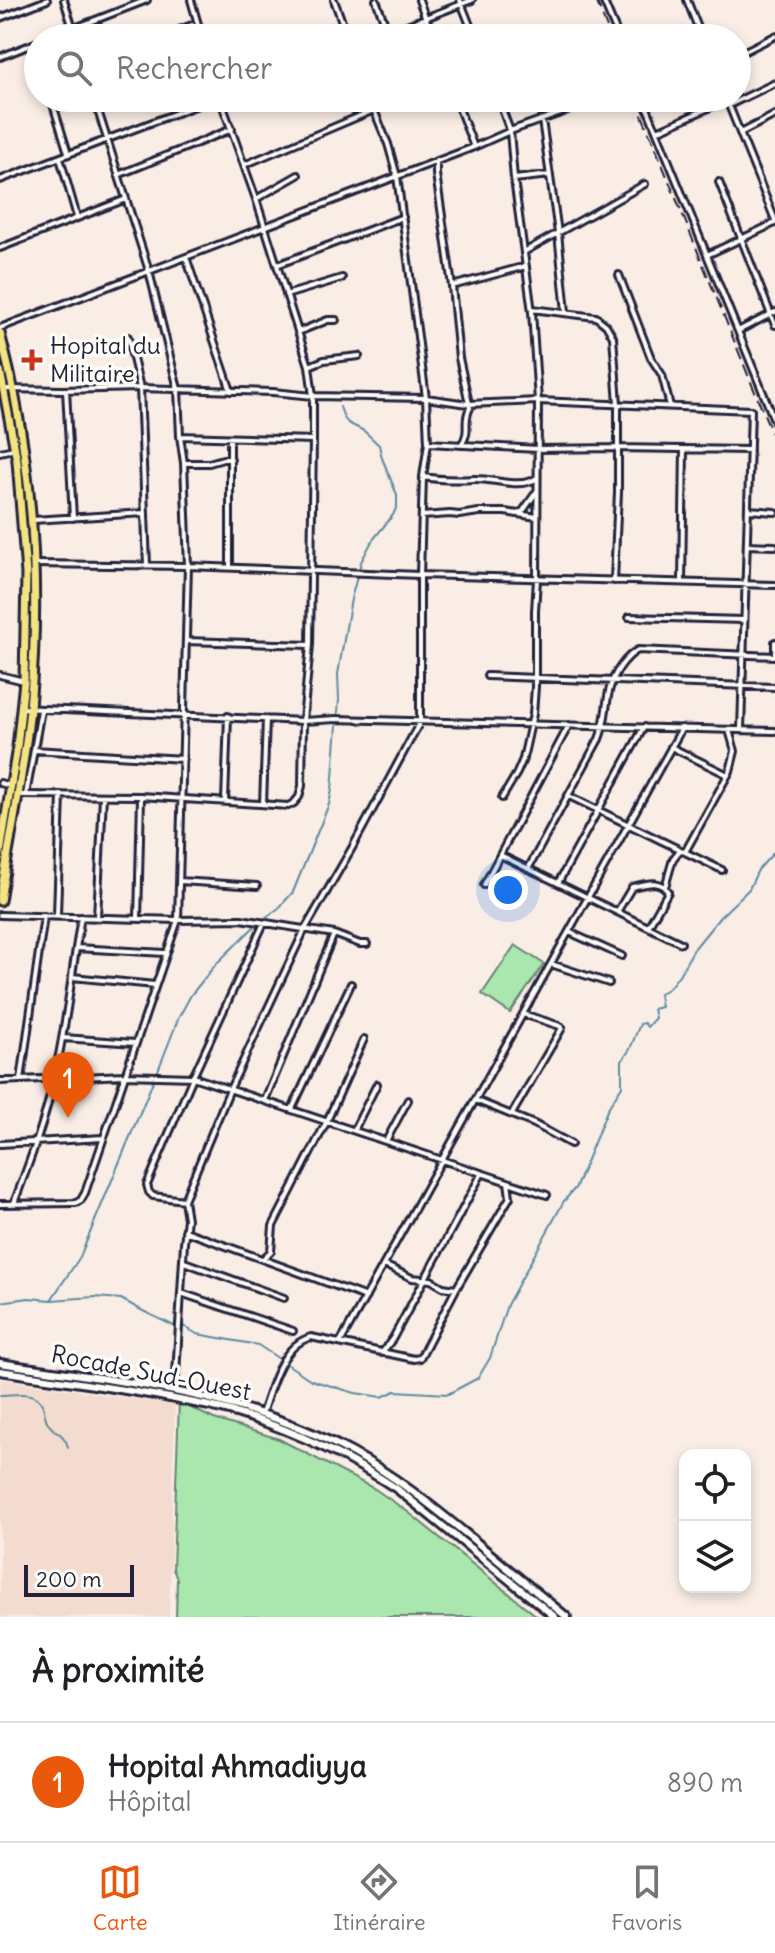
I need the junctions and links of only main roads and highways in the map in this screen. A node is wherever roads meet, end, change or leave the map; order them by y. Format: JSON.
{"nodes":[{"id":1,"x":0,"y":330,"type":"edge"},
{"id":2,"x":0,"y":371,"type":"edge"},
{"id":3,"x":8,"y":388,"type":"junction"},
{"id":4,"x":7,"y":400,"type":"edge"},
{"id":5,"x":25,"y":708,"type":"junction"},
{"id":6,"x":0,"y":853,"type":"edge"},
{"id":7,"x":0,"y":901,"type":"edge"},
{"id":8,"x":0,"y":1363,"type":"edge"},
{"id":9,"x":0,"y":1371,"type":"edge"},
{"id":10,"x":555,"y":1617,"type":"edge"},
{"id":11,"x":567,"y":1617,"type":"edge"}],
"edges":[{"from":1,"to":3,"type":"main road"},
{"from":2,"to":3,"type":"main road"},
{"from":3,"to":4,"type":"main road"},
{"from":4,"to":5,"type":"main road"},
{"from":4,"to":5,"type":"main road"},
{"from":5,"to":6,"type":"main road"},
{"from":5,"to":7,"type":"main road"},
{"from":8,"to":11,"type":"main road","name":"Rocade Sud-Ouest"},
{"from":9,"to":10,"type":"main road","name":"Rocade Sud-Ouest"}]}
